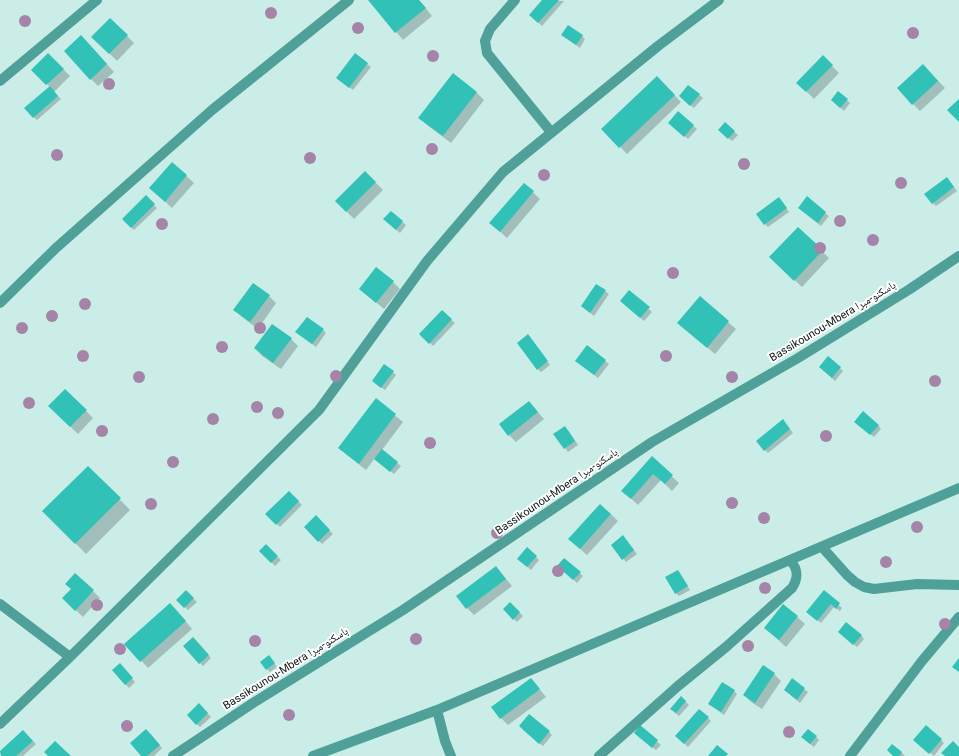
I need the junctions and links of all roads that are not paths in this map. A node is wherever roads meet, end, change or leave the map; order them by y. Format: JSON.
{"nodes":[{"id":1,"x":97,"y":0,"type":"edge"},
{"id":2,"x":349,"y":0,"type":"edge"},
{"id":3,"x":515,"y":0,"type":"edge"},
{"id":4,"x":719,"y":0,"type":"edge"},
{"id":5,"x":0,"y":81,"type":"edge"},
{"id":6,"x":551,"y":132,"type":"junction"},
{"id":7,"x":959,"y":256,"type":"edge"},
{"id":8,"x":0,"y":303,"type":"edge"},
{"id":9,"x":959,"y":488,"type":"edge"},
{"id":10,"x":822,"y":547,"type":"junction"},
{"id":11,"x":790,"y":560,"type":"junction"},
{"id":12,"x":959,"y":585,"type":"edge"},
{"id":13,"x":0,"y":604,"type":"edge"},
{"id":14,"x":959,"y":617,"type":"edge"},
{"id":15,"x":70,"y":657,"type":"junction"},
{"id":16,"x":437,"y":710,"type":"junction"},
{"id":17,"x":0,"y":724,"type":"edge"},
{"id":18,"x":173,"y":756,"type":"edge"},
{"id":19,"x":313,"y":756,"type":"edge"},
{"id":20,"x":451,"y":756,"type":"edge"},
{"id":21,"x":599,"y":756,"type":"edge"},
{"id":22,"x":850,"y":756,"type":"edge"}],
"edges":[{"from":1,"to":5,"type":"street"},
{"from":2,"to":8,"type":"street"},
{"from":3,"to":6,"type":"street"},
{"from":4,"to":6,"type":"street"},
{"from":6,"to":15,"type":"street"},
{"from":7,"to":18,"type":"street","name":"Bassikounou-Mbera باسكنو-مبرا"},
{"from":9,"to":10,"type":"street"},
{"from":10,"to":11,"type":"street"},
{"from":10,"to":12,"type":"street"},
{"from":11,"to":16,"type":"street"},
{"from":11,"to":21,"type":"street"},
{"from":13,"to":15,"type":"street"},
{"from":14,"to":22,"type":"street"},
{"from":15,"to":17,"type":"street"},
{"from":16,"to":19,"type":"street"},
{"from":16,"to":20,"type":"street"}]}
